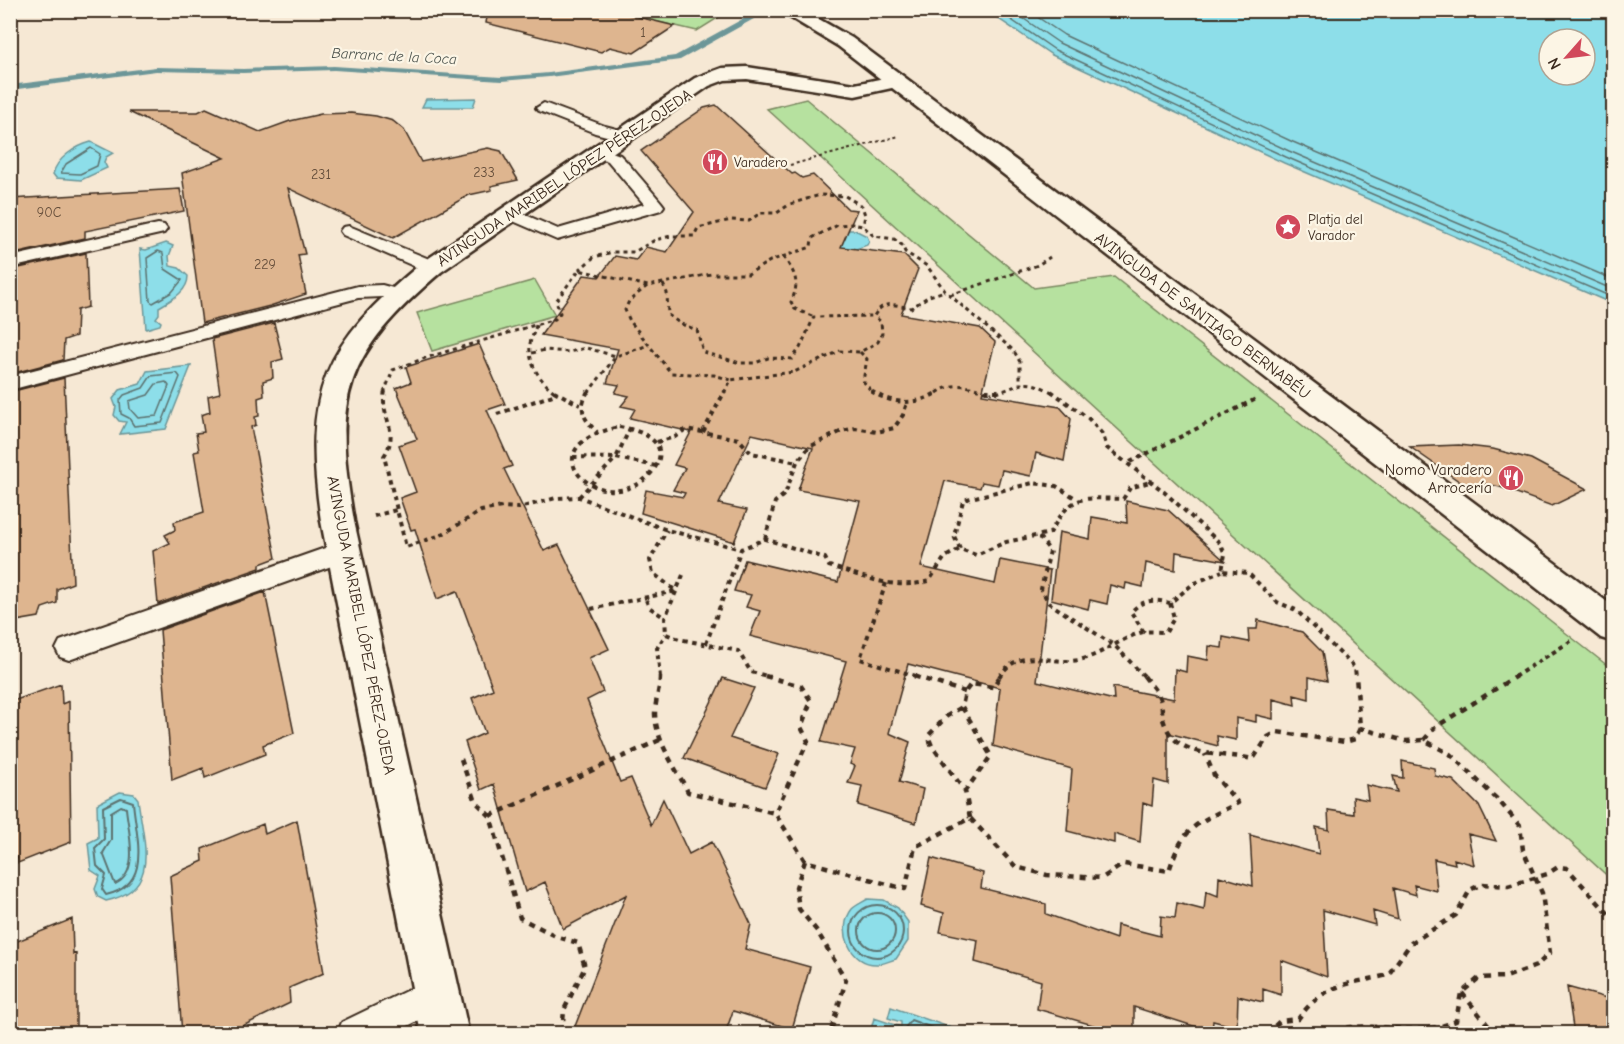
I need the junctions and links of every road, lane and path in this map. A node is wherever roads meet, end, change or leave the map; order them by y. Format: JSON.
{"nodes":[{"id":1,"x":787,"y":10,"type":"edge"},
{"id":2,"x":894,"y":81,"type":"junction"},
{"id":3,"x":544,"y":108,"type":"dead end"},
{"id":4,"x":899,"y":136,"type":"dead end"},
{"id":5,"x":610,"y":144,"type":"junction"},
{"id":6,"x":790,"y":165,"type":"dead end"},
{"id":7,"x":512,"y":213,"type":"junction"},
{"id":8,"x":863,"y":226,"type":"junction"},
{"id":9,"x":158,"y":229,"type":"dead end"},
{"id":10,"x":349,"y":231,"type":"dead end"},
{"id":11,"x":783,"y":257,"type":"junction"},
{"id":12,"x":1050,"y":257,"type":"dead end"},
{"id":13,"x":10,"y":262,"type":"edge"},
{"id":14,"x":432,"y":267,"type":"junction"},
{"id":15,"x":579,"y":270,"type":"junction"},
{"id":16,"x":663,"y":284,"type":"junction"},
{"id":17,"x":648,"y":286,"type":"junction"},
{"id":18,"x":945,"y":291,"type":"junction"},
{"id":19,"x":397,"y":295,"type":"junction"},
{"id":20,"x":950,"y":295,"type":"junction"},
{"id":21,"x":874,"y":316,"type":"junction"},
{"id":22,"x":814,"y":317,"type":"junction"},
{"id":23,"x":536,"y":325,"type":"junction"},
{"id":24,"x":649,"y":345,"type":"junction"},
{"id":25,"x":861,"y":352,"type":"junction"},
{"id":26,"x":531,"y":353,"type":"junction"},
{"id":27,"x":616,"y":356,"type":"junction"},
{"id":28,"x":731,"y":380,"type":"junction"},
{"id":29,"x":10,"y":383,"type":"edge"},
{"id":30,"x":1020,"y":383,"type":"junction"},
{"id":31,"x":1268,"y":393,"type":"dead end"},
{"id":32,"x":557,"y":394,"type":"junction"},
{"id":33,"x":907,"y":403,"type":"junction"},
{"id":34,"x":580,"y":405,"type":"junction"},
{"id":35,"x":497,"y":414,"type":"dead end"},
{"id":36,"x":630,"y":428,"type":"junction"},
{"id":37,"x":597,"y":432,"type":"junction"},
{"id":38,"x":703,"y":432,"type":"junction"},
{"id":39,"x":657,"y":442,"type":"junction"},
{"id":40,"x":573,"y":457,"type":"junction"},
{"id":41,"x":616,"y":458,"type":"junction"},
{"id":42,"x":797,"y":462,"type":"junction"},
{"id":43,"x":1130,"y":462,"type":"junction"},
{"id":44,"x":657,"y":466,"type":"junction"},
{"id":45,"x":1153,"y":481,"type":"junction"},
{"id":46,"x":591,"y":485,"type":"junction"},
{"id":47,"x":579,"y":497,"type":"junction"},
{"id":48,"x":1077,"y":499,"type":"junction"},
{"id":49,"x":667,"y":530,"type":"junction"},
{"id":50,"x":1039,"y":537,"type":"junction"},
{"id":51,"x":765,"y":539,"type":"junction"},
{"id":52,"x":741,"y":549,"type":"junction"},
{"id":53,"x":960,"y":549,"type":"junction"},
{"id":54,"x":345,"y":551,"type":"junction"},
{"id":55,"x":1222,"y":570,"type":"junction"},
{"id":56,"x":683,"y":575,"type":"dead end"},
{"id":57,"x":886,"y":583,"type":"junction"},
{"id":58,"x":676,"y":591,"type":"junction"},
{"id":59,"x":646,"y":600,"type":"junction"},
{"id":60,"x":1170,"y":603,"type":"junction"},
{"id":61,"x":591,"y":609,"type":"dead end"},
{"id":62,"x":664,"y":618,"type":"junction"},
{"id":63,"x":1614,"y":627,"type":"edge"},
{"id":64,"x":1144,"y":632,"type":"junction"},
{"id":65,"x":666,"y":634,"type":"junction"},
{"id":66,"x":1579,"y":636,"type":"dead end"},
{"id":67,"x":706,"y":644,"type":"junction"},
{"id":68,"x":1115,"y":646,"type":"junction"},
{"id":69,"x":69,"y":649,"type":"dead end"},
{"id":70,"x":965,"y":692,"type":"junction"},
{"id":71,"x":962,"y":707,"type":"junction"},
{"id":72,"x":1360,"y":728,"type":"junction"},
{"id":73,"x":662,"y":739,"type":"junction"},
{"id":74,"x":1424,"y":740,"type":"junction"},
{"id":75,"x":1205,"y":754,"type":"junction"},
{"id":76,"x":461,"y":759,"type":"dead end"},
{"id":77,"x":965,"y":791,"type":"junction"},
{"id":78,"x":775,"y":813,"type":"junction"},
{"id":79,"x":490,"y":816,"type":"junction"},
{"id":80,"x":970,"y":818,"type":"junction"},
{"id":81,"x":805,"y":861,"type":"junction"},
{"id":82,"x":1534,"y":877,"type":"junction"},
{"id":83,"x":1614,"y":920,"type":"edge"},
{"id":84,"x":437,"y":993,"type":"junction"},
{"id":85,"x":1461,"y":993,"type":"junction"},
{"id":86,"x":354,"y":1034,"type":"edge"},
{"id":87,"x":445,"y":1034,"type":"edge"},
{"id":88,"x":562,"y":1034,"type":"edge"},
{"id":89,"x":830,"y":1034,"type":"edge"},
{"id":90,"x":1266,"y":1034,"type":"edge"},
{"id":91,"x":1323,"y":1034,"type":"edge"},
{"id":92,"x":1495,"y":1034,"type":"edge"}],
"edges":[{"from":1,"to":2,"type":"street","name":"AVINGUDA DE SANTIAGO BERNABÉU"},
{"from":2,"to":5,"type":"street","name":"AVINGUDA MARIBEL LÓPEZ PÉREZ-OJEDA"},
{"from":2,"to":63,"type":"street","name":"AVINGUDA DE SANTIAGO BERNABÉU"},
{"from":3,"to":5,"type":"lane"},
{"from":4,"to":6,"type":"path"},
{"from":5,"to":7,"type":"street","name":"AVINGUDA MARIBEL LÓPEZ PÉREZ-OJEDA"},
{"from":5,"to":7,"type":"lane"},
{"from":7,"to":14,"type":"street","name":"AVINGUDA MARIBEL LÓPEZ PÉREZ-OJEDA"},
{"from":8,"to":11,"type":"path"},
{"from":8,"to":15,"type":"path"},
{"from":8,"to":18,"type":"path"},
{"from":9,"to":13,"type":"lane"},
{"from":10,"to":14,"type":"lane"},
{"from":11,"to":16,"type":"path"},
{"from":11,"to":22,"type":"path"},
{"from":12,"to":20,"type":"path"},
{"from":14,"to":19,"type":"street","name":"AVINGUDA MARIBEL LÓPEZ PÉREZ-OJEDA"},
{"from":15,"to":17,"type":"path"},
{"from":15,"to":23,"type":"path"},
{"from":16,"to":17,"type":"path"},
{"from":16,"to":22,"type":"path"},
{"from":17,"to":24,"type":"path"},
{"from":18,"to":20,"type":"path"},
{"from":18,"to":21,"type":"path"},
{"from":19,"to":29,"type":"lane"},
{"from":19,"to":54,"type":"street","name":"AVINGUDA MARIBEL LÓPEZ PÉREZ-OJEDA"},
{"from":20,"to":30,"type":"path"},
{"from":21,"to":22,"type":"path"},
{"from":21,"to":25,"type":"path"},
{"from":23,"to":26,"type":"path"},
{"from":23,"to":47,"type":"path"},
{"from":24,"to":27,"type":"path"},
{"from":24,"to":28,"type":"path"},
{"from":25,"to":28,"type":"path"},
{"from":25,"to":33,"type":"path"},
{"from":26,"to":27,"type":"path"},
{"from":26,"to":32,"type":"path"},
{"from":27,"to":34,"type":"path"},
{"from":28,"to":38,"type":"path"},
{"from":30,"to":33,"type":"path"},
{"from":30,"to":43,"type":"path"},
{"from":31,"to":43,"type":"path"},
{"from":32,"to":34,"type":"path"},
{"from":32,"to":35,"type":"path"},
{"from":33,"to":42,"type":"path"},
{"from":34,"to":37,"type":"path"},
{"from":36,"to":37,"type":"path"},
{"from":36,"to":39,"type":"path"},
{"from":36,"to":41,"type":"path"},
{"from":37,"to":40,"type":"path"},
{"from":38,"to":39,"type":"path"},
{"from":38,"to":42,"type":"path"},
{"from":39,"to":44,"type":"path"},
{"from":40,"to":41,"type":"path"},
{"from":40,"to":46,"type":"path"},
{"from":41,"to":44,"type":"path"},
{"from":41,"to":46,"type":"path"},
{"from":42,"to":51,"type":"path"},
{"from":43,"to":45,"type":"path"},
{"from":44,"to":46,"type":"path"},
{"from":45,"to":48,"type":"path"},
{"from":45,"to":55,"type":"path"},
{"from":46,"to":47,"type":"path"},
{"from":47,"to":49,"type":"path"},
{"from":48,"to":50,"type":"path"},
{"from":48,"to":53,"type":"path"},
{"from":49,"to":52,"type":"path"},
{"from":49,"to":58,"type":"path"},
{"from":50,"to":53,"type":"path"},
{"from":50,"to":68,"type":"path"},
{"from":51,"to":52,"type":"path"},
{"from":51,"to":57,"type":"path"},
{"from":52,"to":67,"type":"path"},
{"from":53,"to":57,"type":"path"},
{"from":54,"to":69,"type":"lane"},
{"from":54,"to":84,"type":"street","name":"AVINGUDA MARIBEL LÓPEZ PÉREZ-OJEDA"},
{"from":55,"to":60,"type":"path"},
{"from":55,"to":72,"type":"path"},
{"from":56,"to":58,"type":"path"},
{"from":57,"to":70,"type":"path"},
{"from":58,"to":59,"type":"path"},
{"from":58,"to":62,"type":"path"},
{"from":59,"to":61,"type":"path"},
{"from":59,"to":62,"type":"path"},
{"from":60,"to":64,"type":"path"},
{"from":60,"to":64,"type":"path"},
{"from":62,"to":65,"type":"path"},
{"from":64,"to":68,"type":"path"},
{"from":65,"to":67,"type":"path"},
{"from":65,"to":73,"type":"path"},
{"from":66,"to":74,"type":"path"},
{"from":67,"to":78,"type":"path"},
{"from":68,"to":70,"type":"path"},
{"from":68,"to":75,"type":"path"},
{"from":70,"to":71,"type":"path"},
{"from":71,"to":77,"type":"path"},
{"from":71,"to":77,"type":"path"},
{"from":72,"to":74,"type":"path"},
{"from":72,"to":75,"type":"path"},
{"from":73,"to":78,"type":"path"},
{"from":73,"to":79,"type":"path"},
{"from":74,"to":82,"type":"path"},
{"from":75,"to":80,"type":"path"},
{"from":76,"to":79,"type":"path"},
{"from":77,"to":80,"type":"path"},
{"from":78,"to":81,"type":"path"},
{"from":79,"to":88,"type":"path"},
{"from":80,"to":81,"type":"path"},
{"from":81,"to":89,"type":"path"},
{"from":82,"to":83,"type":"path"},
{"from":82,"to":85,"type":"path"},
{"from":82,"to":90,"type":"path"},
{"from":84,"to":86,"type":"lane"},
{"from":84,"to":87,"type":"street","name":"AVINGUDA MARIBEL LÓPEZ PÉREZ-OJEDA"},
{"from":85,"to":91,"type":"path"},
{"from":85,"to":92,"type":"path"}]}
